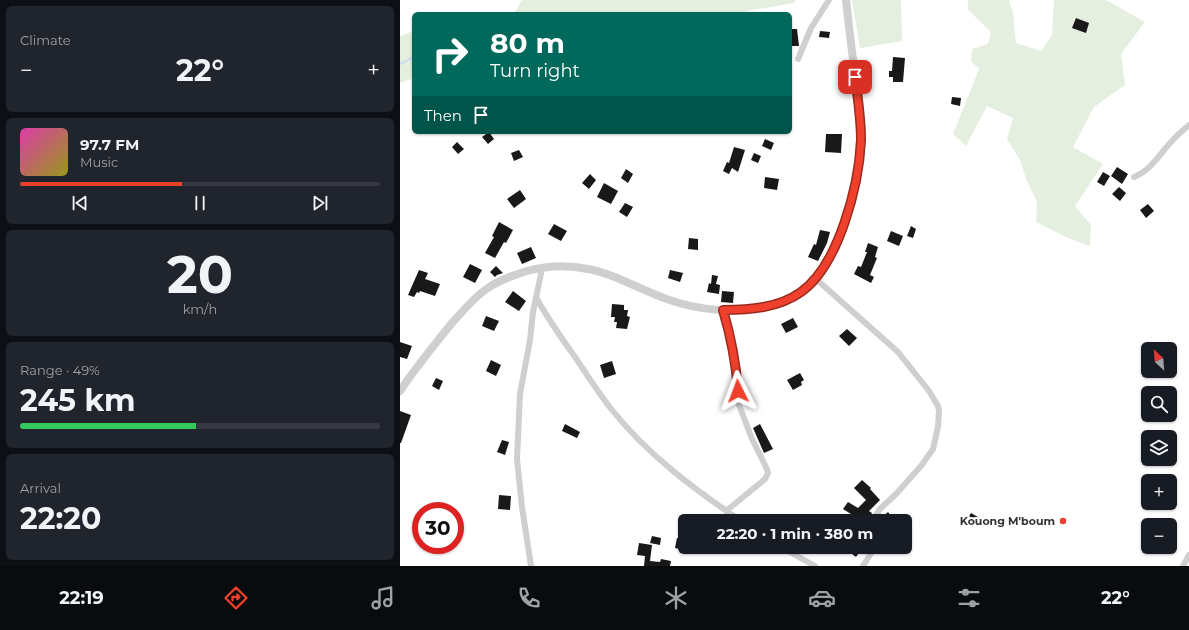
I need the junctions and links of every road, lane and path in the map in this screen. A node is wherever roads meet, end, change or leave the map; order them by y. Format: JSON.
{"nodes":[{"id":1,"x":829,"y":0,"type":"edge"},
{"id":2,"x":846,"y":0,"type":"edge"},
{"id":3,"x":798,"y":59,"type":"dead end"},
{"id":4,"x":1189,"y":124,"type":"edge"},
{"id":5,"x":1134,"y":177,"type":"dead end"},
{"id":6,"x":542,"y":269,"type":"junction"},
{"id":7,"x":816,"y":279,"type":"junction"},
{"id":8,"x":536,"y":297,"type":"junction"},
{"id":9,"x":723,"y":310,"type":"junction"},
{"id":10,"x":400,"y":391,"type":"edge"},
{"id":11,"x":726,"y":511,"type":"junction"},
{"id":12,"x":730,"y":514,"type":"edge"},
{"id":13,"x":876,"y":514,"type":"edge"},
{"id":14,"x":794,"y":554,"type":"edge"},
{"id":15,"x":871,"y":554,"type":"edge"},
{"id":16,"x":1189,"y":555,"type":"edge"},
{"id":17,"x":531,"y":566,"type":"edge"},
{"id":18,"x":815,"y":566,"type":"edge"},
{"id":19,"x":863,"y":566,"type":"edge"},
{"id":20,"x":1183,"y":566,"type":"edge"}],
"edges":[{"from":1,"to":3,"type":"street"},
{"from":2,"to":7,"type":"street"},
{"from":4,"to":5,"type":"street"},
{"from":6,"to":8,"type":"street"},
{"from":6,"to":9,"type":"street"},
{"from":6,"to":10,"type":"street"},
{"from":7,"to":9,"type":"street"},
{"from":7,"to":13,"type":"street"},
{"from":8,"to":11,"type":"street"},
{"from":8,"to":17,"type":"street"},
{"from":9,"to":11,"type":"street"},
{"from":11,"to":12,"type":"street"},
{"from":14,"to":18,"type":"street"},
{"from":15,"to":19,"type":"street"},
{"from":16,"to":20,"type":"street"}]}
